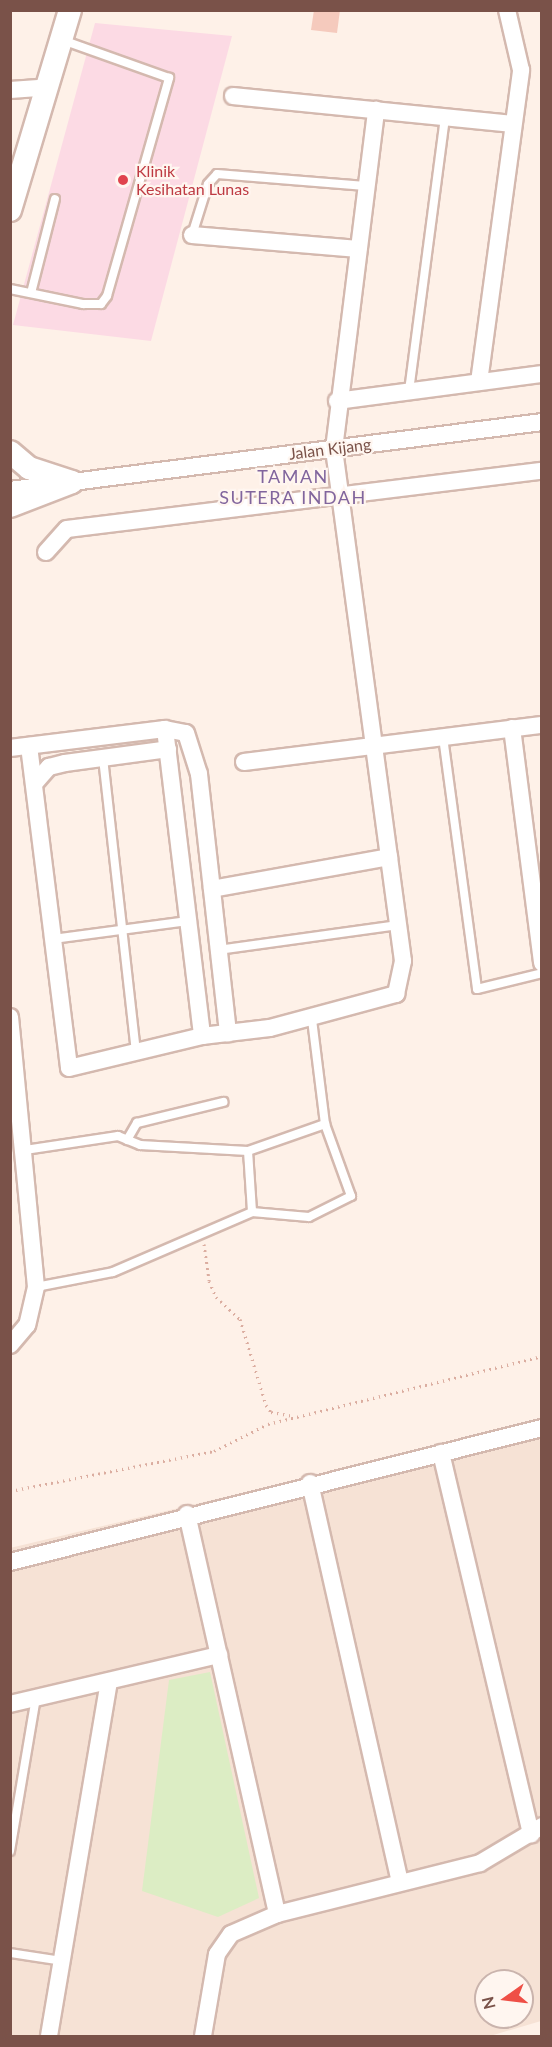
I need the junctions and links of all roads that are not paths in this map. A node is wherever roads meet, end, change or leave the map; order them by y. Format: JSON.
{"nodes":[{"id":1,"x":70,"y":10,"type":"edge"},
{"id":2,"x":507,"y":10,"type":"edge"},
{"id":3,"x":62,"y":40,"type":"junction"},
{"id":4,"x":49,"y":87,"type":"junction"},
{"id":5,"x":10,"y":90,"type":"edge"},
{"id":6,"x":233,"y":96,"type":"dead end"},
{"id":7,"x":376,"y":111,"type":"junction"},
{"id":8,"x":445,"y":117,"type":"junction"},
{"id":9,"x":513,"y":124,"type":"junction"},
{"id":10,"x":366,"y":186,"type":"junction"},
{"id":11,"x":55,"y":199,"type":"dead end"},
{"id":12,"x":10,"y":210,"type":"edge"},
{"id":13,"x":192,"y":235,"type":"joint"},
{"id":14,"x":358,"y":249,"type":"junction"},
{"id":15,"x":10,"y":289,"type":"edge"},
{"id":16,"x":31,"y":293,"type":"junction"},
{"id":17,"x":542,"y":374,"type":"edge"},
{"id":18,"x":479,"y":382,"type":"junction"},
{"id":19,"x":409,"y":391,"type":"junction"},
{"id":20,"x":337,"y":401,"type":"junction"},
{"id":21,"x":542,"y":422,"type":"edge"},
{"id":22,"x":334,"y":448,"type":"junction"},
{"id":23,"x":10,"y":452,"type":"edge"},
{"id":24,"x":542,"y":471,"type":"edge"},
{"id":25,"x":72,"y":482,"type":"junction"},
{"id":26,"x":10,"y":490,"type":"edge"},
{"id":27,"x":341,"y":495,"type":"junction"},
{"id":28,"x":10,"y":506,"type":"edge"},
{"id":29,"x":46,"y":552,"type":"dead end"},
{"id":30,"x":542,"y":724,"type":"edge"},
{"id":31,"x":512,"y":728,"type":"junction"},
{"id":32,"x":165,"y":729,"type":"junction"},
{"id":33,"x":443,"y":737,"type":"junction"},
{"id":34,"x":29,"y":746,"type":"junction"},
{"id":35,"x":374,"y":746,"type":"junction"},
{"id":36,"x":10,"y":748,"type":"edge"},
{"id":37,"x":168,"y":749,"type":"junction"},
{"id":38,"x":103,"y":758,"type":"junction"},
{"id":39,"x":244,"y":762,"type":"dead end"},
{"id":40,"x":34,"y":784,"type":"junction"},
{"id":41,"x":389,"y":857,"type":"junction"},
{"id":42,"x":212,"y":889,"type":"junction"},
{"id":43,"x":188,"y":921,"type":"junction"},
{"id":44,"x":398,"y":926,"type":"junction"},
{"id":45,"x":122,"y":930,"type":"junction"},
{"id":46,"x":53,"y":939,"type":"junction"},
{"id":47,"x":218,"y":950,"type":"junction"},
{"id":48,"x":542,"y":963,"type":"edge"},
{"id":49,"x":542,"y":973,"type":"edge"},
{"id":50,"x":10,"y":1017,"type":"edge"},
{"id":51,"x":312,"y":1019,"type":"junction"},
{"id":52,"x":228,"y":1033,"type":"junction"},
{"id":53,"x":202,"y":1036,"type":"junction"},
{"id":54,"x":136,"y":1052,"type":"junction"},
{"id":55,"x":223,"y":1102,"type":"dead end"},
{"id":56,"x":325,"y":1124,"type":"junction"},
{"id":57,"x":127,"y":1140,"type":"junction"},
{"id":58,"x":25,"y":1150,"type":"junction"},
{"id":59,"x":248,"y":1151,"type":"junction"},
{"id":60,"x":252,"y":1212,"type":"junction"},
{"id":61,"x":36,"y":1287,"type":"junction"},
{"id":62,"x":10,"y":1345,"type":"edge"},
{"id":63,"x":542,"y":1428,"type":"edge"},
{"id":64,"x":441,"y":1453,"type":"junction"},
{"id":65,"x":310,"y":1483,"type":"junction"},
{"id":66,"x":187,"y":1514,"type":"junction"},
{"id":67,"x":10,"y":1562,"type":"edge"},
{"id":68,"x":219,"y":1654,"type":"junction"},
{"id":69,"x":109,"y":1682,"type":"junction"},
{"id":70,"x":36,"y":1698,"type":"junction"},
{"id":71,"x":10,"y":1704,"type":"edge"},
{"id":72,"x":536,"y":1830,"type":"edge"},
{"id":73,"x":10,"y":1851,"type":"edge"},
{"id":74,"x":400,"y":1882,"type":"junction"},
{"id":75,"x":277,"y":1914,"type":"junction"},
{"id":76,"x":10,"y":1953,"type":"edge"},
{"id":77,"x":62,"y":1961,"type":"junction"},
{"id":78,"x":49,"y":2037,"type":"edge"},
{"id":79,"x":203,"y":2037,"type":"edge"}],
"edges":[{"from":1,"to":3,"type":"main road"},
{"from":2,"to":9,"type":"street"},
{"from":3,"to":4,"type":"main road"},
{"from":3,"to":16,"type":"lane"},
{"from":4,"to":5,"type":"street"},
{"from":4,"to":12,"type":"main road"},
{"from":6,"to":7,"type":"street"},
{"from":7,"to":8,"type":"street"},
{"from":7,"to":10,"type":"street"},
{"from":8,"to":9,"type":"street"},
{"from":8,"to":19,"type":"lane"},
{"from":9,"to":18,"type":"street"},
{"from":10,"to":13,"type":"lane"},
{"from":10,"to":14,"type":"street"},
{"from":11,"to":16,"type":"lane"},
{"from":13,"to":14,"type":"street"},
{"from":14,"to":20,"type":"street"},
{"from":15,"to":16,"type":"lane"},
{"from":17,"to":18,"type":"street"},
{"from":18,"to":19,"type":"street"},
{"from":19,"to":20,"type":"street"},
{"from":20,"to":22,"type":"street"},
{"from":21,"to":22,"type":"street","name":"Jalan Kijang"},
{"from":22,"to":25,"type":"street","name":"Jalan Kijang"},
{"from":22,"to":27,"type":"street"},
{"from":23,"to":25,"type":"main road"},
{"from":24,"to":27,"type":"street"},
{"from":25,"to":26,"type":"street","name":"Jalan Kijang"},
{"from":25,"to":28,"type":"main road"},
{"from":27,"to":29,"type":"street"},
{"from":27,"to":35,"type":"street"},
{"from":30,"to":31,"type":"street"},
{"from":31,"to":33,"type":"street"},
{"from":31,"to":48,"type":"street"},
{"from":32,"to":34,"type":"street"},
{"from":32,"to":37,"type":"street"},
{"from":32,"to":42,"type":"street"},
{"from":33,"to":35,"type":"street"},
{"from":33,"to":49,"type":"lane"},
{"from":34,"to":36,"type":"street"},
{"from":34,"to":40,"type":"street"},
{"from":35,"to":39,"type":"street"},
{"from":35,"to":41,"type":"street"},
{"from":37,"to":38,"type":"street"},
{"from":37,"to":43,"type":"street"},
{"from":38,"to":40,"type":"street"},
{"from":38,"to":45,"type":"lane"},
{"from":40,"to":46,"type":"street"},
{"from":41,"to":42,"type":"street"},
{"from":41,"to":44,"type":"street"},
{"from":42,"to":47,"type":"street"},
{"from":43,"to":45,"type":"lane"},
{"from":43,"to":53,"type":"street"},
{"from":44,"to":47,"type":"lane"},
{"from":44,"to":51,"type":"street"},
{"from":45,"to":46,"type":"lane"},
{"from":45,"to":54,"type":"lane"},
{"from":46,"to":54,"type":"street"},
{"from":47,"to":52,"type":"street"},
{"from":50,"to":58,"type":"street"},
{"from":51,"to":52,"type":"street"},
{"from":51,"to":56,"type":"lane"},
{"from":52,"to":53,"type":"street"},
{"from":53,"to":54,"type":"street"},
{"from":55,"to":57,"type":"lane"},
{"from":56,"to":59,"type":"lane"},
{"from":56,"to":60,"type":"lane"},
{"from":57,"to":58,"type":"lane"},
{"from":57,"to":59,"type":"lane"},
{"from":58,"to":61,"type":"street"},
{"from":59,"to":60,"type":"lane"},
{"from":60,"to":61,"type":"lane"},
{"from":61,"to":62,"type":"street"},
{"from":63,"to":64,"type":"street"},
{"from":64,"to":65,"type":"street"},
{"from":64,"to":72,"type":"street"},
{"from":65,"to":66,"type":"street"},
{"from":65,"to":74,"type":"street"},
{"from":66,"to":67,"type":"street"},
{"from":66,"to":68,"type":"street"},
{"from":68,"to":69,"type":"street"},
{"from":68,"to":75,"type":"street"},
{"from":69,"to":70,"type":"street"},
{"from":69,"to":77,"type":"street"},
{"from":70,"to":71,"type":"street"},
{"from":70,"to":73,"type":"lane"},
{"from":72,"to":74,"type":"street"},
{"from":74,"to":75,"type":"street"},
{"from":75,"to":79,"type":"street"},
{"from":76,"to":77,"type":"lane"},
{"from":77,"to":78,"type":"street"}]}
